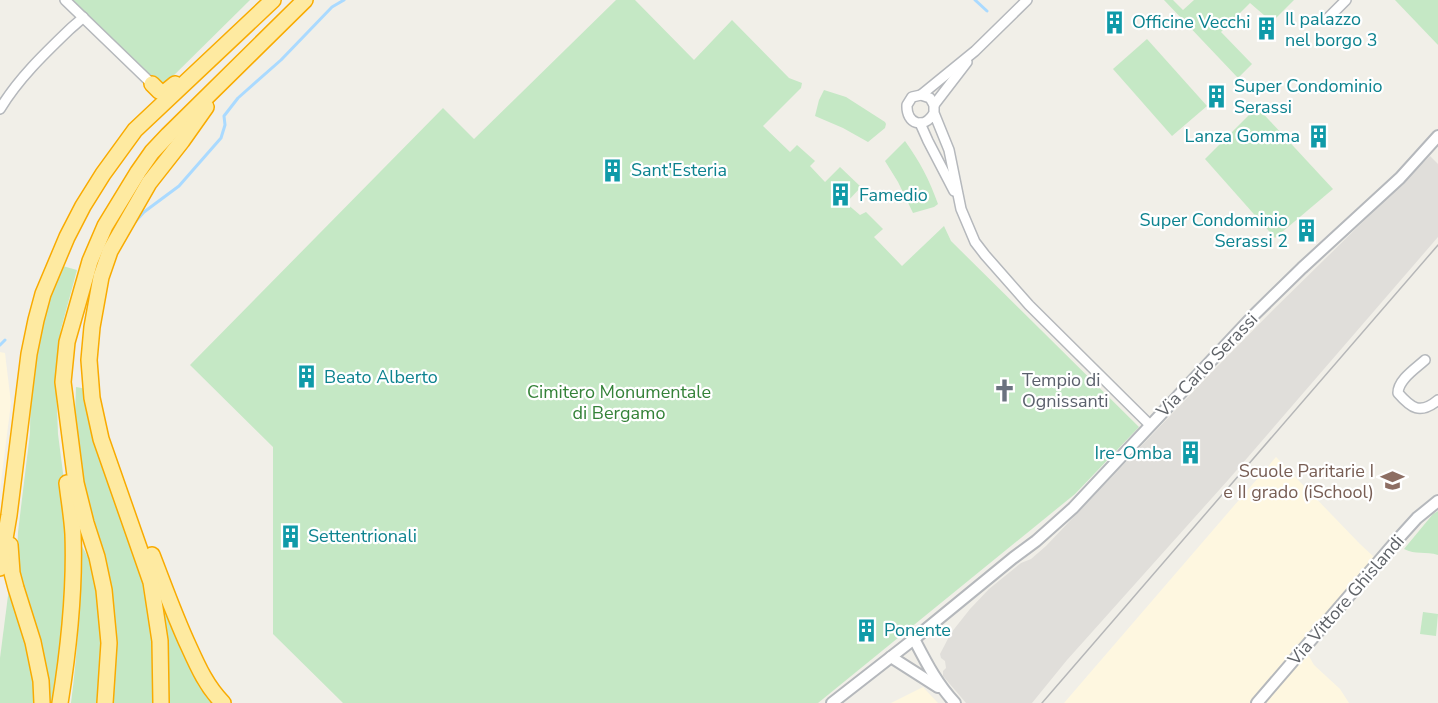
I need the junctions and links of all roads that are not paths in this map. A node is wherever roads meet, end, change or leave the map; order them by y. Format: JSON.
{"nodes":[{"id":1,"x":65,"y":0,"type":"edge"},
{"id":2,"x":273,"y":0,"type":"edge"},
{"id":3,"x":305,"y":0,"type":"edge"},
{"id":4,"x":1027,"y":0,"type":"edge"},
{"id":5,"x":1346,"y":0,"type":"edge"},
{"id":6,"x":1328,"y":18,"type":"dead end"},
{"id":7,"x":82,"y":19,"type":"junction"},
{"id":8,"x":220,"y":50,"type":"junction"},
{"id":9,"x":975,"y":51,"type":"junction"},
{"id":10,"x":152,"y":84,"type":"joint"},
{"id":11,"x":215,"y":88,"type":"junction"},
{"id":12,"x":921,"y":94,"type":"junction"},
{"id":13,"x":0,"y":109,"type":"edge"},
{"id":14,"x":934,"y":110,"type":"junction"},
{"id":15,"x":920,"y":123,"type":"junction"},
{"id":16,"x":1438,"y":136,"type":"edge"},
{"id":17,"x":960,"y":204,"type":"junction"},
{"id":18,"x":123,"y":228,"type":"junction"},
{"id":19,"x":1425,"y":360,"type":"dead end"},
{"id":20,"x":63,"y":382,"type":"junction"},
{"id":21,"x":1438,"y":400,"type":"edge"},
{"id":22,"x":1150,"y":425,"type":"junction"},
{"id":23,"x":1438,"y":501,"type":"edge"},
{"id":24,"x":9,"y":515,"type":"junction"},
{"id":25,"x":0,"y":568,"type":"edge"},
{"id":26,"x":914,"y":639,"type":"junction"},
{"id":27,"x":891,"y":657,"type":"junction"},
{"id":28,"x":943,"y":690,"type":"junction"},
{"id":29,"x":161,"y":696,"type":"edge"},
{"id":30,"x":42,"y":703,"type":"edge"},
{"id":31,"x":60,"y":703,"type":"edge"},
{"id":32,"x":105,"y":703,"type":"edge"},
{"id":33,"x":223,"y":703,"type":"edge"},
{"id":34,"x":832,"y":703,"type":"edge"},
{"id":35,"x":955,"y":703,"type":"edge"},
{"id":36,"x":1257,"y":703,"type":"edge"}],
"edges":[{"from":1,"to":7,"type":"street"},
{"from":2,"to":8,"type":"highway"},
{"from":3,"to":11,"type":"highway"},
{"from":4,"to":9,"type":"street"},
{"from":5,"to":6,"type":"street"},
{"from":7,"to":10,"type":"street"},
{"from":7,"to":13,"type":"street"},
{"from":8,"to":10,"type":"highway"},
{"from":8,"to":24,"type":"highway"},
{"from":9,"to":12,"type":"street"},
{"from":9,"to":14,"type":"street"},
{"from":11,"to":18,"type":"highway"},
{"from":11,"to":20,"type":"highway"},
{"from":12,"to":14,"type":"street"},
{"from":12,"to":15,"type":"street"},
{"from":14,"to":15,"type":"street"},
{"from":14,"to":17,"type":"street"},
{"from":15,"to":17,"type":"street"},
{"from":16,"to":22,"type":"street","name":"Via Carlo Serassi"},
{"from":17,"to":22,"type":"street"},
{"from":18,"to":29,"type":"highway"},
{"from":18,"to":33,"type":"highway"},
{"from":19,"to":21,"type":"street"},
{"from":20,"to":31,"type":"highway"},
{"from":20,"to":32,"type":"highway"},
{"from":22,"to":26,"type":"street","name":"Via Carlo Serassi"},
{"from":23,"to":36,"type":"street","name":"Via Vittore Ghislandi"},
{"from":24,"to":25,"type":"highway"},
{"from":24,"to":30,"type":"highway"},
{"from":26,"to":27,"type":"street","name":"Via Carlo Serassi"},
{"from":26,"to":28,"type":"street"},
{"from":27,"to":28,"type":"street"},
{"from":27,"to":34,"type":"street","name":"Via Carlo Serassi"},
{"from":28,"to":35,"type":"street"}]}
